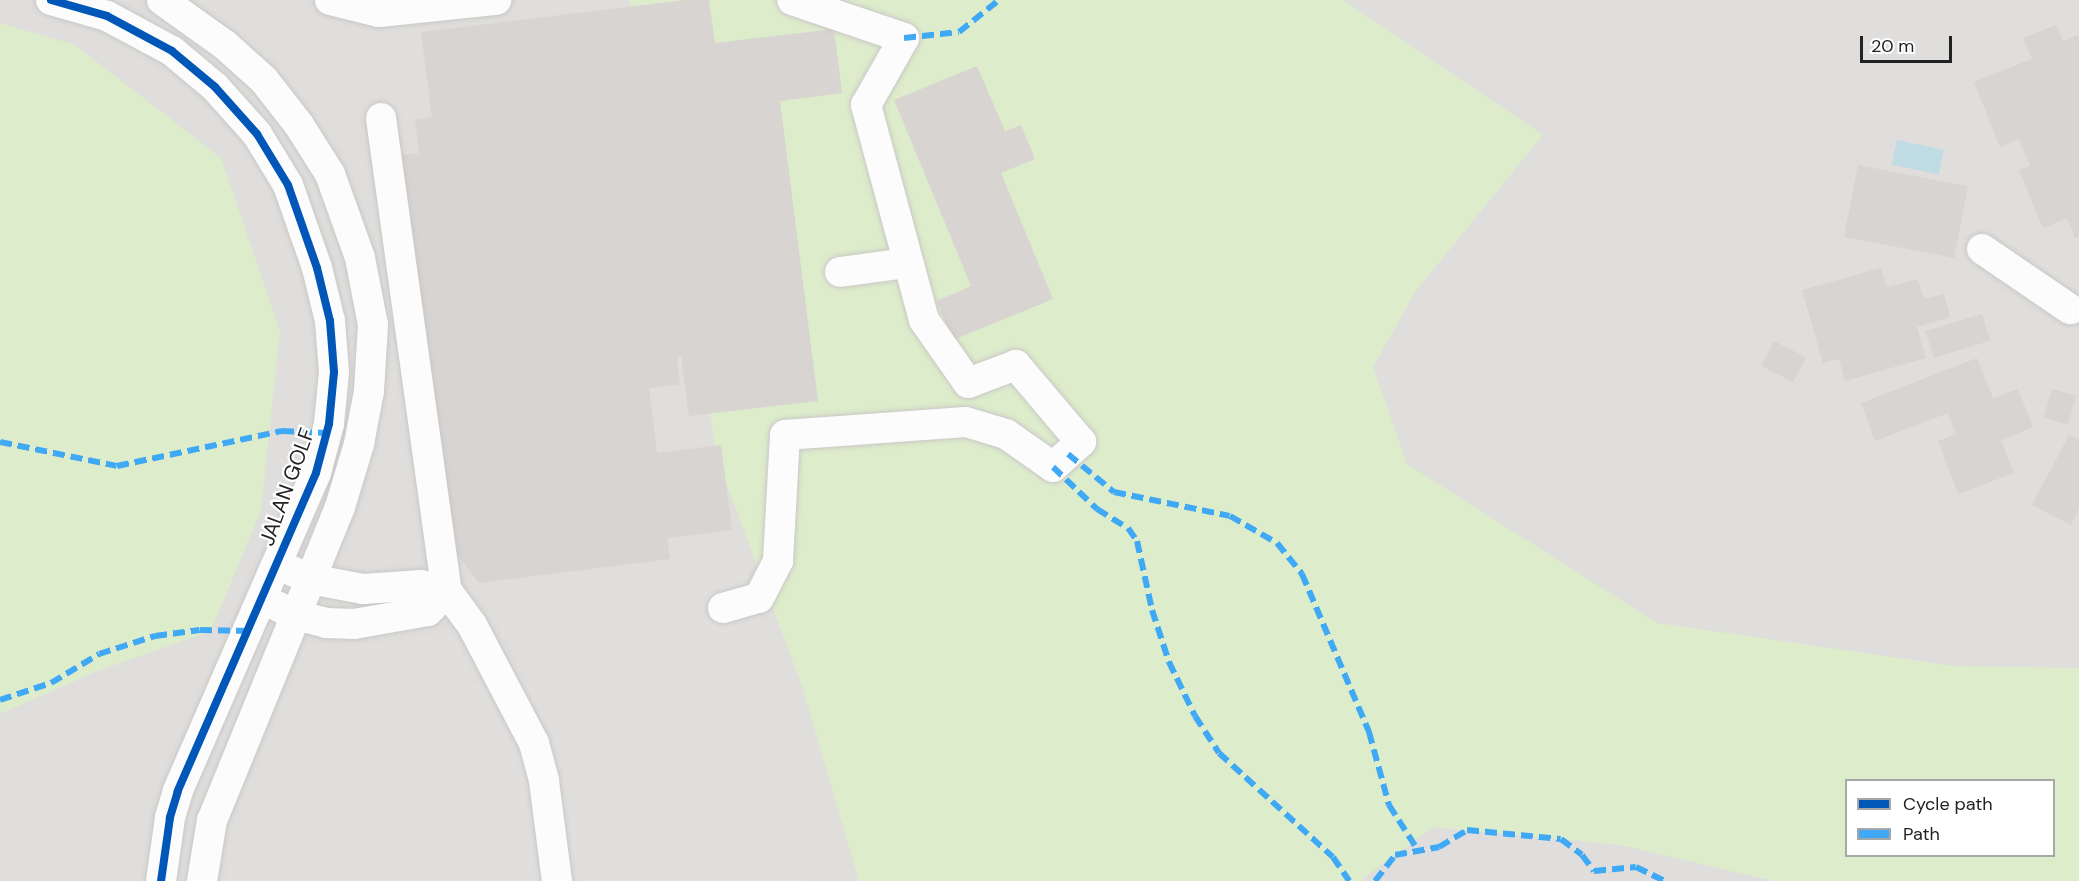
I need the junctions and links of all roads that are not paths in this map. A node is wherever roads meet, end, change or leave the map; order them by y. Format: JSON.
{"nodes":[{"id":1,"x":51,"y":0,"type":"edge"},
{"id":2,"x":162,"y":0,"type":"edge"},
{"id":3,"x":330,"y":0,"type":"edge"},
{"id":4,"x":496,"y":0,"type":"edge"},
{"id":5,"x":792,"y":0,"type":"edge"},
{"id":6,"x":436,"y":3,"type":"edge"},
{"id":7,"x":379,"y":6,"type":"edge"},
{"id":8,"x":381,"y":118,"type":"dead end"},
{"id":9,"x":1982,"y":249,"type":"dead end"},
{"id":10,"x":907,"y":263,"type":"junction"},
{"id":11,"x":840,"y":272,"type":"dead end"},
{"id":12,"x":2074,"y":307,"type":"edge"},
{"id":13,"x":2042,"y":321,"type":"dead end"},
{"id":14,"x":279,"y":564,"type":"junction"},
{"id":15,"x":310,"y":579,"type":"junction"},
{"id":16,"x":447,"y":591,"type":"junction"},
{"id":17,"x":264,"y":599,"type":"junction"},
{"id":18,"x":723,"y":608,"type":"dead end"},
{"id":19,"x":295,"y":615,"type":"junction"},
{"id":20,"x":161,"y":881,"type":"edge"},
{"id":21,"x":202,"y":881,"type":"edge"},
{"id":22,"x":557,"y":881,"type":"edge"}],
"edges":[{"from":1,"to":14,"type":"street","name":"JALAN GOLF"},
{"from":2,"to":15,"type":"street"},
{"from":3,"to":7,"type":"street"},
{"from":4,"to":6,"type":"street"},
{"from":5,"to":10,"type":"street"},
{"from":6,"to":7,"type":"street"},
{"from":8,"to":16,"type":"street"},
{"from":9,"to":12,"type":"street"},
{"from":10,"to":11,"type":"street"},
{"from":10,"to":18,"type":"street"},
{"from":12,"to":13,"type":"street"},
{"from":14,"to":15,"type":"street"},
{"from":14,"to":17,"type":"street","name":"JALAN GOLF"},
{"from":15,"to":16,"type":"street"},
{"from":15,"to":19,"type":"street"},
{"from":16,"to":19,"type":"street"},
{"from":16,"to":22,"type":"street"},
{"from":17,"to":19,"type":"street"},
{"from":17,"to":20,"type":"street","name":"JALAN GOLF"},
{"from":19,"to":21,"type":"street"}]}
